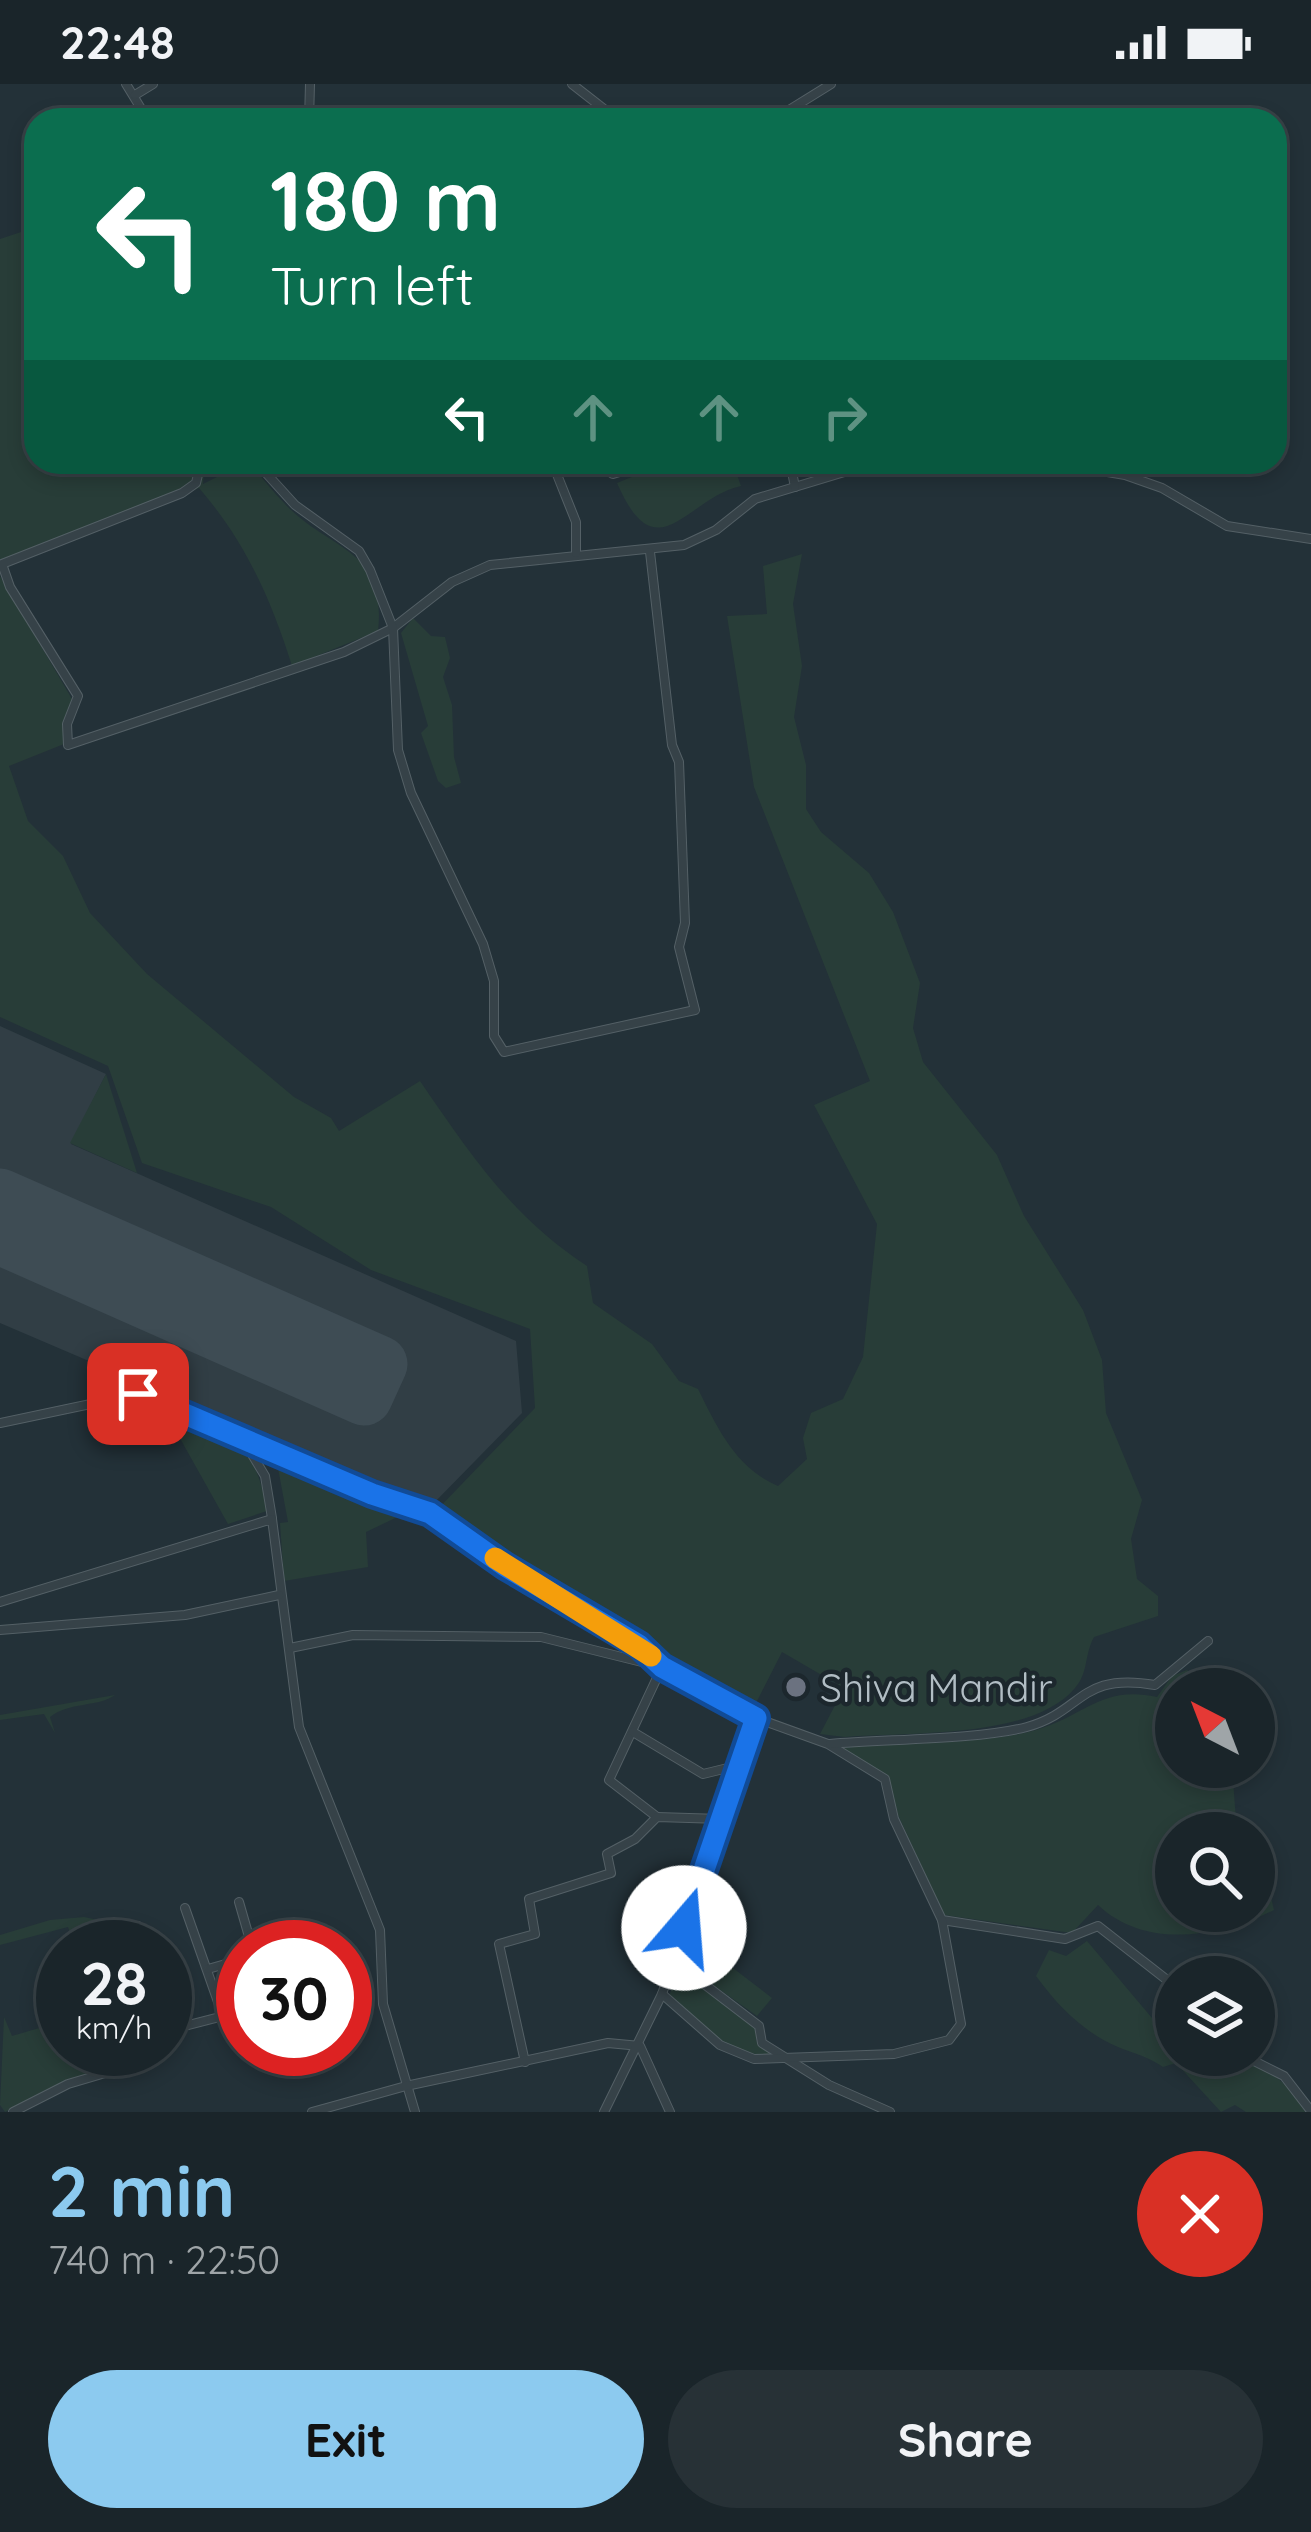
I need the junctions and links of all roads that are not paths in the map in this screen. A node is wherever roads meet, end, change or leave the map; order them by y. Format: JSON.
{"nodes":[{"id":1,"x":126,"y":84,"type":"edge"},
{"id":2,"x":153,"y":84,"type":"edge"},
{"id":3,"x":572,"y":84,"type":"edge"},
{"id":4,"x":816,"y":84,"type":"edge"},
{"id":5,"x":831,"y":84,"type":"edge"},
{"id":6,"x":135,"y":95,"type":"junction"},
{"id":7,"x":810,"y":97,"type":"junction"},
{"id":8,"x":142,"y":108,"type":"edge"},
{"id":9,"x":603,"y":108,"type":"edge"},
{"id":10,"x":792,"y":108,"type":"edge"},
{"id":11,"x":198,"y":474,"type":"edge"},
{"id":12,"x":267,"y":474,"type":"edge"},
{"id":13,"x":557,"y":474,"type":"edge"},
{"id":14,"x":793,"y":474,"type":"edge"},
{"id":15,"x":838,"y":474,"type":"edge"},
{"id":16,"x":1119,"y":474,"type":"edge"},
{"id":17,"x":796,"y":487,"type":"junction"},
{"id":18,"x":1311,"y":539,"type":"edge"},
{"id":19,"x":650,"y":552,"type":"junction"},
{"id":20,"x":576,"y":553,"type":"junction"},
{"id":21,"x":393,"y":628,"type":"junction"},
{"id":22,"x":0,"y":1423,"type":"edge"},
{"id":23,"x":242,"y":1437,"type":"junction"},
{"id":24,"x":272,"y":1519,"type":"junction"},
{"id":25,"x":279,"y":1595,"type":"junction"},
{"id":26,"x":0,"y":1602,"type":"edge"},
{"id":27,"x":0,"y":1630,"type":"edge"},
{"id":28,"x":1208,"y":1641,"type":"dead end"},
{"id":29,"x":290,"y":1648,"type":"junction"},
{"id":30,"x":662,"y":1667,"type":"junction"},
{"id":31,"x":756,"y":1718,"type":"junction"},
{"id":32,"x":633,"y":1732,"type":"junction"},
{"id":33,"x":828,"y":1744,"type":"junction"},
{"id":34,"x":742,"y":1764,"type":"junction"},
{"id":35,"x":657,"y":1816,"type":"junction"},
{"id":36,"x":721,"y":1820,"type":"junction"},
{"id":37,"x":239,"y":1902,"type":"dead end"},
{"id":38,"x":185,"y":1908,"type":"dead end"},
{"id":39,"x":244,"y":1920,"type":"edge"},
{"id":40,"x":942,"y":1920,"type":"junction"},
{"id":41,"x":674,"y":1961,"type":"junction"},
{"id":42,"x":216,"y":1967,"type":"edge"},
{"id":43,"x":208,"y":1969,"type":"junction"},
{"id":44,"x":1155,"y":1971,"type":"edge"},
{"id":45,"x":216,"y":1994,"type":"edge"},
{"id":46,"x":662,"y":1994,"type":"junction"},
{"id":47,"x":640,"y":2046,"type":"junction"},
{"id":48,"x":781,"y":2059,"type":"junction"},
{"id":49,"x":525,"y":2062,"type":"junction"},
{"id":50,"x":1275,"y":2072,"type":"edge"},
{"id":51,"x":95,"y":2076,"type":"edge"},
{"id":52,"x":406,"y":2086,"type":"junction"},
{"id":53,"x":1311,"y":2111,"type":"edge"},
{"id":54,"x":13,"y":2112,"type":"edge"},
{"id":55,"x":312,"y":2112,"type":"edge"},
{"id":56,"x":415,"y":2112,"type":"edge"},
{"id":57,"x":604,"y":2112,"type":"edge"},
{"id":58,"x":670,"y":2112,"type":"edge"},
{"id":59,"x":890,"y":2112,"type":"edge"}],
"edges":[{"from":1,"to":6,"type":"street"},
{"from":2,"to":6,"type":"street"},
{"from":3,"to":9,"type":"street"},
{"from":4,"to":7,"type":"street"},
{"from":5,"to":7,"type":"street"},
{"from":6,"to":8,"type":"street"},
{"from":7,"to":10,"type":"street"},
{"from":11,"to":21,"type":"street"},
{"from":12,"to":21,"type":"street"},
{"from":13,"to":20,"type":"street"},
{"from":14,"to":17,"type":"street"},
{"from":15,"to":17,"type":"street"},
{"from":16,"to":18,"type":"street"},
{"from":17,"to":19,"type":"street"},
{"from":19,"to":20,"type":"street"},
{"from":19,"to":21,"type":"street"},
{"from":20,"to":21,"type":"street"},
{"from":22,"to":23,"type":"street"},
{"from":23,"to":24,"type":"street"},
{"from":23,"to":30,"type":"street"},
{"from":24,"to":25,"type":"street"},
{"from":24,"to":26,"type":"street"},
{"from":25,"to":27,"type":"street"},
{"from":25,"to":29,"type":"street"},
{"from":28,"to":33,"type":"street"},
{"from":29,"to":30,"type":"street"},
{"from":29,"to":52,"type":"street"},
{"from":30,"to":31,"type":"street"},
{"from":30,"to":32,"type":"street"},
{"from":31,"to":33,"type":"street"},
{"from":31,"to":34,"type":"street"},
{"from":32,"to":34,"type":"street"},
{"from":32,"to":35,"type":"street"},
{"from":33,"to":40,"type":"street"},
{"from":34,"to":36,"type":"street"},
{"from":35,"to":36,"type":"street"},
{"from":35,"to":49,"type":"street"},
{"from":36,"to":41,"type":"street"},
{"from":37,"to":39,"type":"street"},
{"from":38,"to":43,"type":"street"},
{"from":40,"to":44,"type":"street"},
{"from":40,"to":48,"type":"street"},
{"from":41,"to":46,"type":"street"},
{"from":41,"to":48,"type":"street"},
{"from":42,"to":43,"type":"street"},
{"from":43,"to":45,"type":"street"},
{"from":46,"to":47,"type":"street"},
{"from":46,"to":48,"type":"street"},
{"from":47,"to":49,"type":"street"},
{"from":47,"to":57,"type":"street"},
{"from":47,"to":58,"type":"street"},
{"from":48,"to":59,"type":"street"},
{"from":49,"to":52,"type":"street"},
{"from":50,"to":53,"type":"street"},
{"from":51,"to":54,"type":"street"},
{"from":52,"to":55,"type":"street"},
{"from":52,"to":56,"type":"street"}]}
